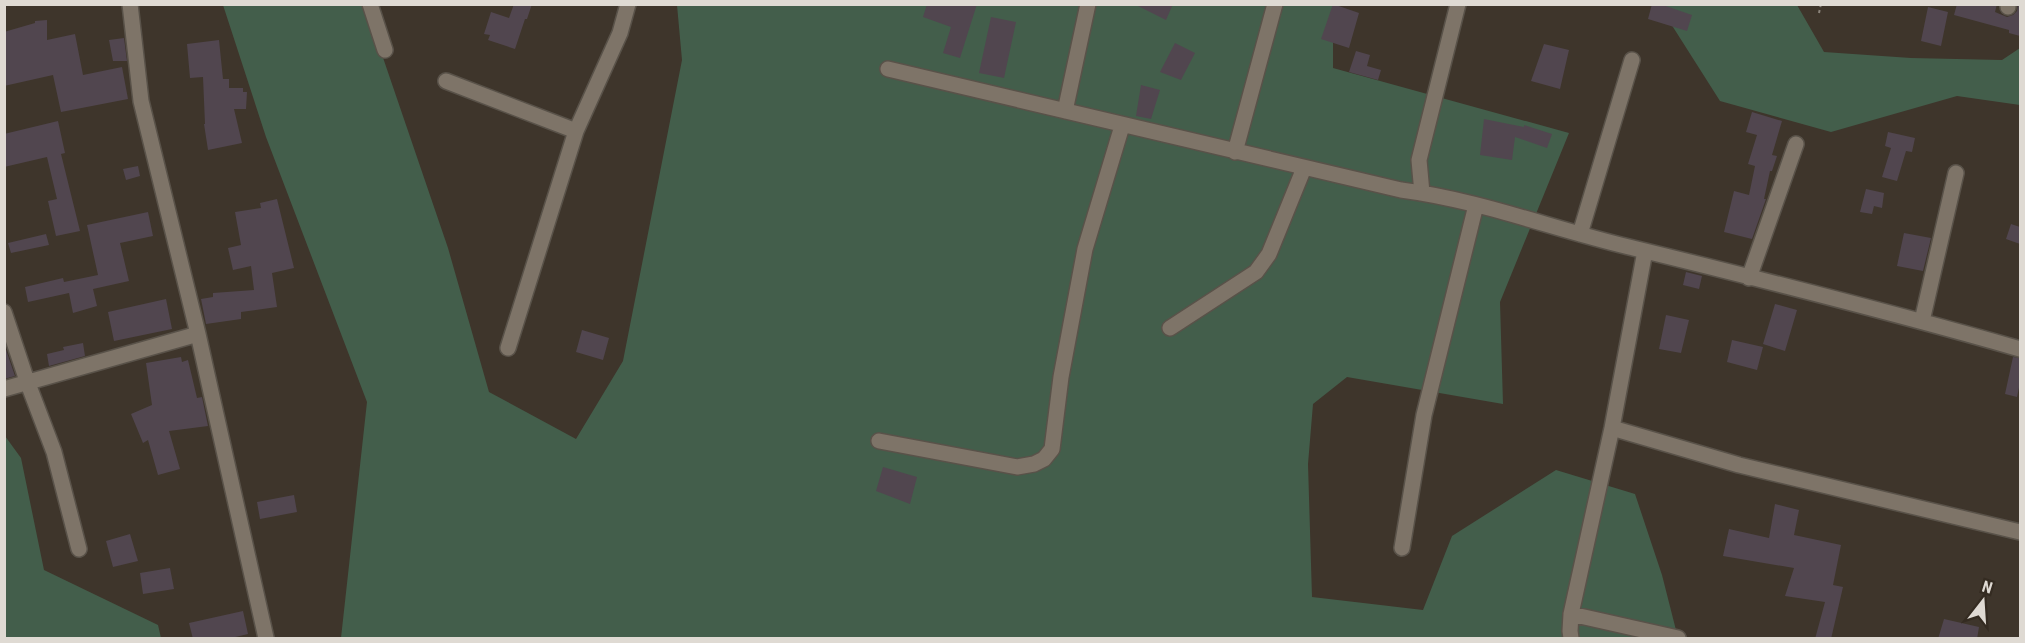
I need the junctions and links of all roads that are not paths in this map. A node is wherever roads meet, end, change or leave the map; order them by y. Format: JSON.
{"nodes":[{"id":1,"x":130,"y":4,"type":"edge"},
{"id":2,"x":370,"y":4,"type":"edge"},
{"id":3,"x":628,"y":4,"type":"edge"},
{"id":4,"x":1088,"y":4,"type":"edge"},
{"id":5,"x":1275,"y":4,"type":"edge"},
{"id":6,"x":1458,"y":4,"type":"edge"},
{"id":7,"x":385,"y":50,"type":"dead end"},
{"id":8,"x":1632,"y":60,"type":"dead end"},
{"id":9,"x":888,"y":69,"type":"dead end"},
{"id":10,"x":446,"y":81,"type":"dead end"},
{"id":11,"x":1065,"y":111,"type":"junction"},
{"id":12,"x":1122,"y":126,"type":"junction"},
{"id":13,"x":576,"y":131,"type":"junction"},
{"id":14,"x":1796,"y":144,"type":"dead end"},
{"id":15,"x":1235,"y":152,"type":"junction"},
{"id":16,"x":1304,"y":168,"type":"junction"},
{"id":17,"x":1956,"y":173,"type":"dead end"},
{"id":18,"x":1422,"y":193,"type":"junction"},
{"id":19,"x":1476,"y":206,"type":"junction"},
{"id":20,"x":1580,"y":234,"type":"junction"},
{"id":21,"x":1645,"y":251,"type":"junction"},
{"id":22,"x":1749,"y":278,"type":"junction"},
{"id":23,"x":4,"y":312,"type":"edge"},
{"id":24,"x":1922,"y":321,"type":"junction"},
{"id":25,"x":1170,"y":328,"type":"dead end"},
{"id":26,"x":198,"y":334,"type":"junction"},
{"id":27,"x":508,"y":348,"type":"dead end"},
{"id":28,"x":2020,"y":349,"type":"edge"},
{"id":29,"x":27,"y":381,"type":"junction"},
{"id":30,"x":4,"y":389,"type":"edge"},
{"id":31,"x":1612,"y":428,"type":"junction"},
{"id":32,"x":879,"y":441,"type":"dead end"},
{"id":33,"x":2020,"y":532,"type":"edge"},
{"id":34,"x":79,"y":549,"type":"dead end"},
{"id":35,"x":1402,"y":549,"type":"dead end"},
{"id":36,"x":1571,"y":614,"type":"junction"},
{"id":37,"x":266,"y":639,"type":"edge"},
{"id":38,"x":1571,"y":639,"type":"edge"},
{"id":39,"x":1678,"y":639,"type":"edge"}],
"edges":[{"from":1,"to":26,"type":"street"},
{"from":2,"to":7,"type":"street"},
{"from":3,"to":13,"type":"street"},
{"from":4,"to":11,"type":"street"},
{"from":5,"to":15,"type":"street"},
{"from":6,"to":18,"type":"street"},
{"from":8,"to":20,"type":"street"},
{"from":9,"to":11,"type":"street"},
{"from":10,"to":13,"type":"street"},
{"from":11,"to":12,"type":"street"},
{"from":12,"to":15,"type":"street"},
{"from":12,"to":32,"type":"street"},
{"from":13,"to":27,"type":"street"},
{"from":14,"to":22,"type":"street"},
{"from":15,"to":16,"type":"street"},
{"from":16,"to":18,"type":"street"},
{"from":16,"to":25,"type":"street"},
{"from":17,"to":24,"type":"street"},
{"from":18,"to":19,"type":"street"},
{"from":19,"to":20,"type":"street"},
{"from":19,"to":35,"type":"street"},
{"from":20,"to":21,"type":"street"},
{"from":21,"to":22,"type":"street"},
{"from":21,"to":31,"type":"street"},
{"from":22,"to":24,"type":"street"},
{"from":23,"to":29,"type":"street"},
{"from":24,"to":28,"type":"street"},
{"from":26,"to":29,"type":"street"},
{"from":26,"to":37,"type":"street"},
{"from":29,"to":30,"type":"street"},
{"from":29,"to":34,"type":"street"},
{"from":31,"to":33,"type":"street"},
{"from":31,"to":36,"type":"street"},
{"from":36,"to":38,"type":"street"},
{"from":36,"to":39,"type":"street"}]}
